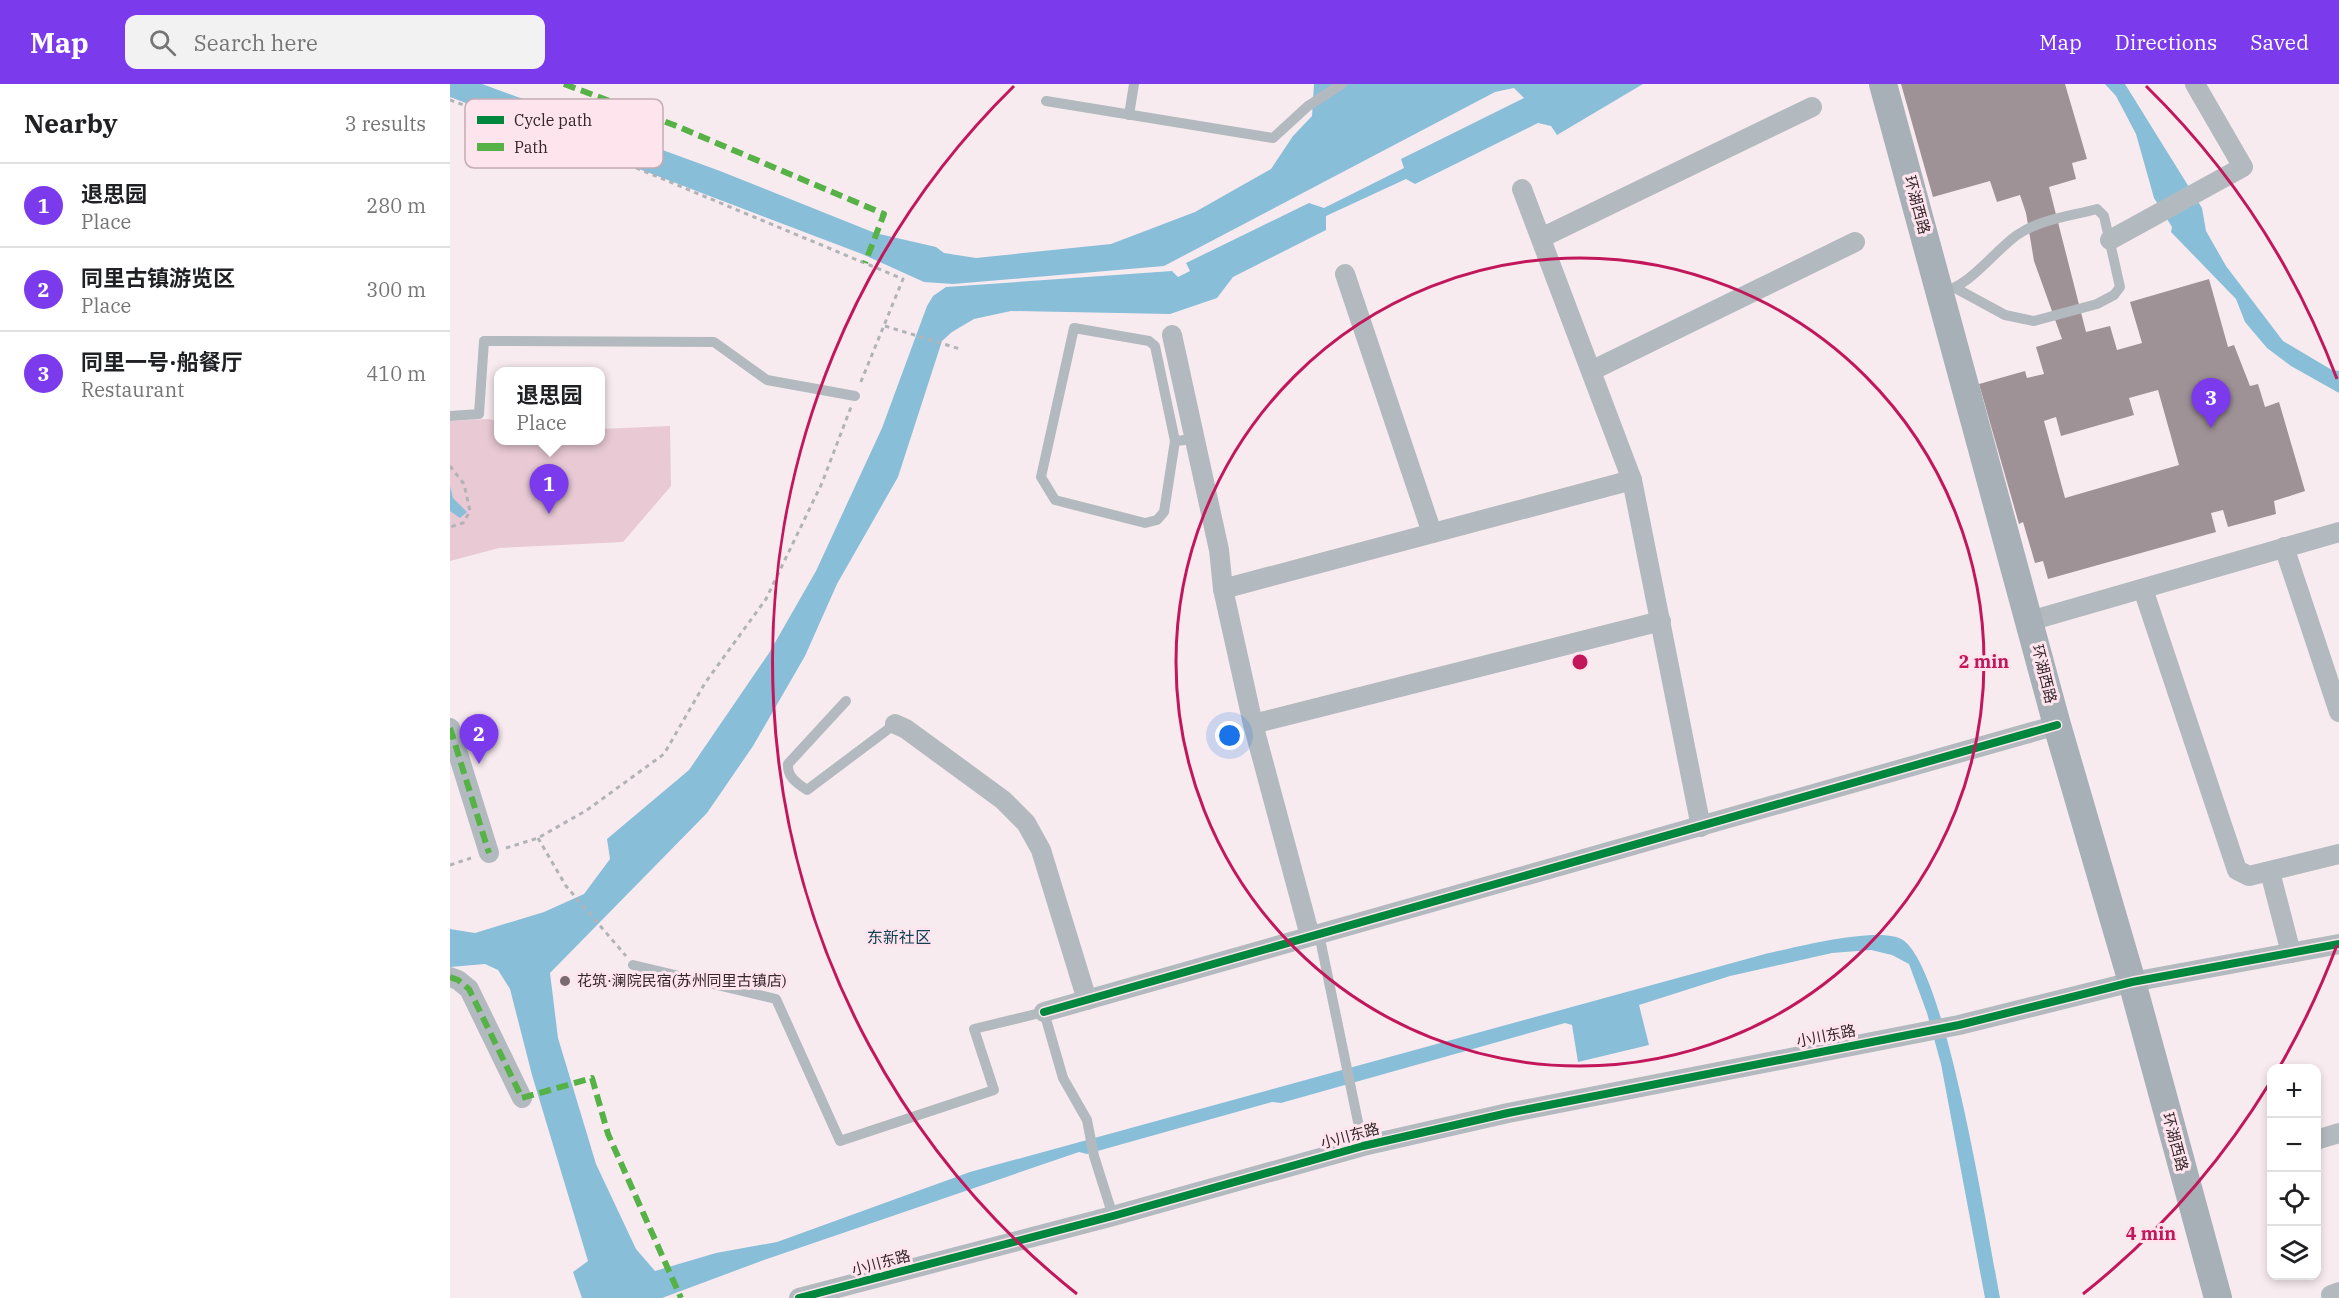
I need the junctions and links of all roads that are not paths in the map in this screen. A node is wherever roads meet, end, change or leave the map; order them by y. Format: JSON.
{"nodes":[{"id":1,"x":1134,"y":84,"type":"edge"},
{"id":2,"x":1342,"y":84,"type":"edge"},
{"id":3,"x":1883,"y":84,"type":"edge"},
{"id":4,"x":2195,"y":84,"type":"edge"},
{"id":5,"x":1046,"y":101,"type":"dead end"},
{"id":6,"x":1812,"y":107,"type":"dead end"},
{"id":7,"x":1129,"y":114,"type":"junction"},
{"id":8,"x":1522,"y":189,"type":"dead end"},
{"id":9,"x":1540,"y":238,"type":"junction"},
{"id":10,"x":2110,"y":240,"type":"junction"},
{"id":11,"x":1855,"y":242,"type":"dead end"},
{"id":12,"x":1345,"y":274,"type":"dead end"},
{"id":13,"x":1948,"y":291,"type":"junction"},
{"id":14,"x":1172,"y":335,"type":"dead end"},
{"id":15,"x":1591,"y":371,"type":"junction"},
{"id":16,"x":855,"y":396,"type":"road end"},
{"id":17,"x":450,"y":416,"type":"edge"},
{"id":18,"x":1195,"y":439,"type":"junction"},
{"id":19,"x":1175,"y":441,"type":"junction"},
{"id":20,"x":1632,"y":480,"type":"junction"},
{"id":21,"x":2339,"y":532,"type":"edge"},
{"id":22,"x":1432,"y":533,"type":"junction"},
{"id":23,"x":2284,"y":547,"type":"junction"},
{"id":24,"x":1223,"y":589,"type":"junction"},
{"id":25,"x":2143,"y":589,"type":"junction"},
{"id":26,"x":1660,"y":621,"type":"junction"},
{"id":27,"x":2030,"y":621,"type":"junction"},
{"id":28,"x":846,"y":701,"type":"dead end"},
{"id":29,"x":2339,"y":712,"type":"edge"},
{"id":30,"x":895,"y":724,"type":"joint"},
{"id":31,"x":1253,"y":724,"type":"junction"},
{"id":32,"x":2057,"y":725,"type":"junction"},
{"id":33,"x":450,"y":728,"type":"edge"},
{"id":34,"x":1701,"y":827,"type":"junction"},
{"id":35,"x":489,"y":853,"type":"road end"},
{"id":36,"x":2339,"y":854,"type":"edge"},
{"id":37,"x":2270,"y":872,"type":"junction"},
{"id":38,"x":1315,"y":935,"type":"junction"},
{"id":39,"x":2339,"y":944,"type":"edge"},
{"id":40,"x":2291,"y":953,"type":"junction"},
{"id":41,"x":633,"y":964,"type":"road end"},
{"id":42,"x":450,"y":977,"type":"edge"},
{"id":43,"x":2132,"y":982,"type":"junction"},
{"id":44,"x":1087,"y":1000,"type":"junction"},
{"id":45,"x":1044,"y":1012,"type":"junction"},
{"id":46,"x":522,"y":1098,"type":"dead end"},
{"id":47,"x":2339,"y":1133,"type":"edge"},
{"id":48,"x":2321,"y":1138,"type":"edge"},
{"id":49,"x":1363,"y":1146,"type":"junction"},
{"id":50,"x":1113,"y":1216,"type":"junction"},
{"id":51,"x":799,"y":1298,"type":"edge"},
{"id":52,"x":2218,"y":1298,"type":"edge"}],
"edges":[{"from":1,"to":7,"type":"lane"},
{"from":2,"to":7,"type":"lane"},
{"from":3,"to":13,"type":"main road","name":"环湖西路"},
{"from":4,"to":10,"type":"street"},
{"from":5,"to":7,"type":"lane"},
{"from":6,"to":9,"type":"street"},
{"from":8,"to":9,"type":"street"},
{"from":9,"to":15,"type":"street"},
{"from":10,"to":13,"type":"lane"},
{"from":10,"to":13,"type":"lane"},
{"from":11,"to":15,"type":"street"},
{"from":12,"to":22,"type":"street"},
{"from":13,"to":27,"type":"main road","name":"环湖西路"},
{"from":14,"to":18,"type":"street"},
{"from":15,"to":20,"type":"street"},
{"from":16,"to":17,"type":"lane"},
{"from":18,"to":19,"type":"lane"},
{"from":18,"to":24,"type":"street"},
{"from":19,"to":19,"type":"lane"},
{"from":20,"to":22,"type":"street"},
{"from":20,"to":26,"type":"street"},
{"from":21,"to":23,"type":"street"},
{"from":22,"to":24,"type":"street"},
{"from":23,"to":25,"type":"street"},
{"from":23,"to":29,"type":"street"},
{"from":24,"to":31,"type":"street"},
{"from":25,"to":27,"type":"street"},
{"from":25,"to":37,"type":"street"},
{"from":26,"to":31,"type":"street"},
{"from":26,"to":34,"type":"street"},
{"from":27,"to":32,"type":"main road","name":"环湖西路"},
{"from":28,"to":30,"type":"lane"},
{"from":30,"to":44,"type":"street"},
{"from":31,"to":38,"type":"street"},
{"from":32,"to":34,"type":"street"},
{"from":32,"to":43,"type":"main road","name":"环湖西路"},
{"from":33,"to":35,"type":"street"},
{"from":34,"to":38,"type":"street"},
{"from":36,"to":37,"type":"street"},
{"from":37,"to":40,"type":"street"},
{"from":38,"to":44,"type":"street"},
{"from":38,"to":49,"type":"lane"},
{"from":39,"to":40,"type":"street","name":"小川东路"},
{"from":40,"to":43,"type":"street","name":"小川东路"},
{"from":41,"to":45,"type":"lane"},
{"from":42,"to":46,"type":"street"},
{"from":43,"to":49,"type":"street","name":"小川东路"},
{"from":43,"to":52,"type":"main road","name":"环湖西路"},
{"from":44,"to":45,"type":"street"},
{"from":45,"to":50,"type":"lane"},
{"from":47,"to":48,"type":"street"},
{"from":49,"to":50,"type":"street","name":"小川东路"},
{"from":50,"to":51,"type":"street","name":"小川东路"}]}
